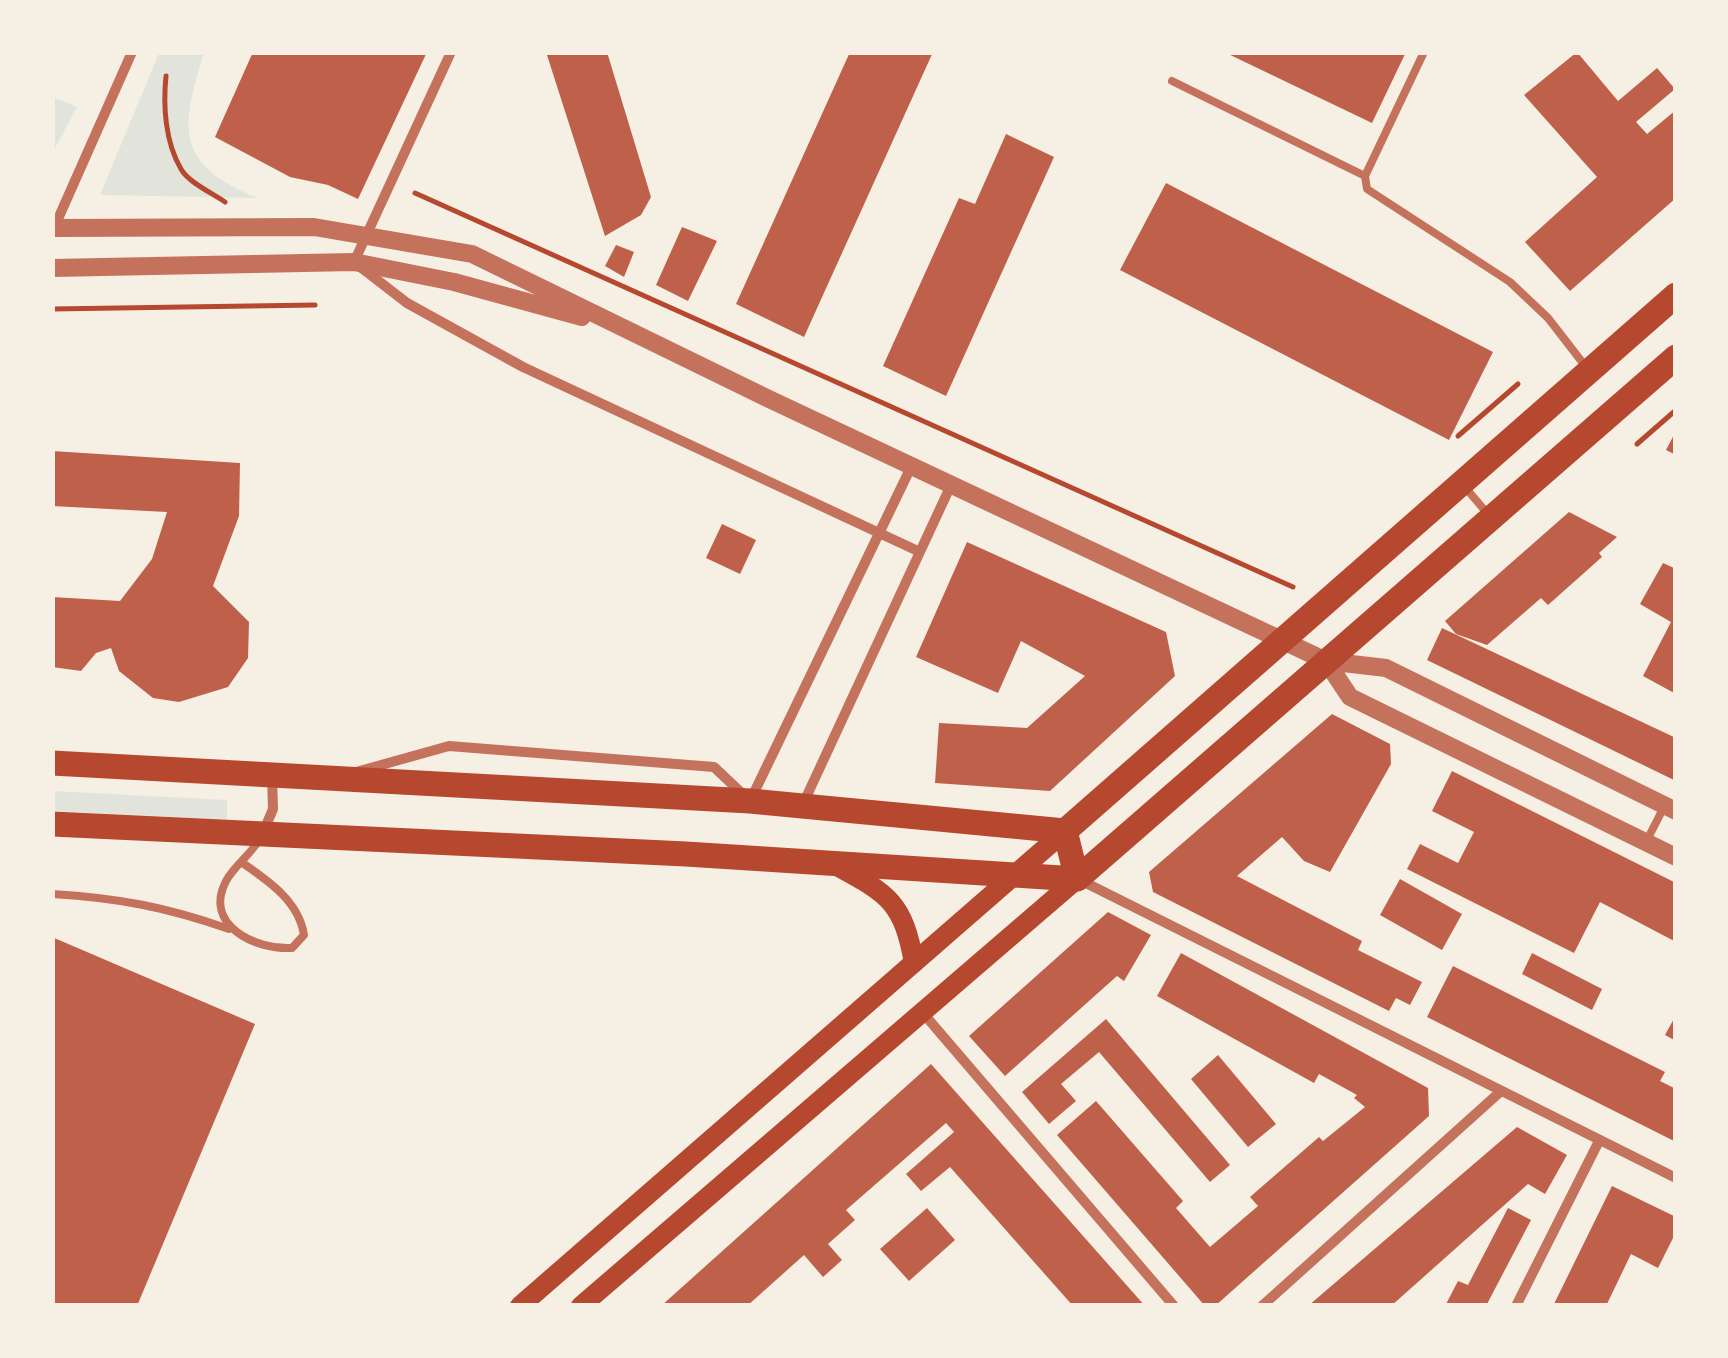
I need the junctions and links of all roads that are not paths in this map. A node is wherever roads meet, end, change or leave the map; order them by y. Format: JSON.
{"nodes":[{"id":1,"x":132,"y":52,"type":"edge"},
{"id":2,"x":451,"y":52,"type":"edge"},
{"id":3,"x":1424,"y":52,"type":"edge"},
{"id":4,"x":1172,"y":81,"type":"dead end"},
{"id":5,"x":1365,"y":176,"type":"junction"},
{"id":6,"x":53,"y":228,"type":"edge"},
{"id":7,"x":367,"y":233,"type":"junction"},
{"id":8,"x":354,"y":262,"type":"junction"},
{"id":9,"x":52,"y":268,"type":"edge"},
{"id":10,"x":1676,"y":296,"type":"edge"},
{"id":11,"x":621,"y":327,"type":"junction"},
{"id":12,"x":1676,"y":358,"type":"edge"},
{"id":13,"x":1589,"y":371,"type":"junction"},
{"id":14,"x":912,"y":466,"type":"junction"},
{"id":15,"x":1470,"y":475,"type":"junction"},
{"id":16,"x":951,"y":485,"type":"junction"},
{"id":17,"x":1491,"y":518,"type":"junction"},
{"id":18,"x":879,"y":533,"type":"junction"},
{"id":19,"x":920,"y":552,"type":"junction"},
{"id":20,"x":1283,"y":640,"type":"junction"},
{"id":21,"x":1326,"y":661,"type":"junction"},
{"id":22,"x":52,"y":763,"type":"edge"},
{"id":23,"x":272,"y":775,"type":"junction"},
{"id":24,"x":336,"y":778,"type":"junction"},
{"id":25,"x":750,"y":800,"type":"junction"},
{"id":26,"x":802,"y":805,"type":"junction"},
{"id":27,"x":1670,"y":808,"type":"edge"},
{"id":28,"x":52,"y":824,"type":"edge"},
{"id":29,"x":1066,"y":831,"type":"junction"},
{"id":30,"x":262,"y":836,"type":"junction"},
{"id":31,"x":1646,"y":843,"type":"junction"},
{"id":32,"x":1676,"y":857,"type":"edge"},
{"id":33,"x":829,"y":862,"type":"junction"},
{"id":34,"x":244,"y":864,"type":"junction"},
{"id":35,"x":1015,"y":874,"type":"junction"},
{"id":36,"x":1077,"y":878,"type":"junction"},
{"id":37,"x":52,"y":894,"type":"edge"},
{"id":38,"x":233,"y":931,"type":"junction"},
{"id":39,"x":914,"y":963,"type":"junction"},
{"id":40,"x":923,"y":1013,"type":"junction"},
{"id":41,"x":1500,"y":1092,"type":"junction"},
{"id":42,"x":1599,"y":1141,"type":"junction"},
{"id":43,"x":1676,"y":1178,"type":"edge"},
{"id":44,"x":520,"y":1306,"type":"edge"},
{"id":45,"x":581,"y":1306,"type":"edge"},
{"id":46,"x":1174,"y":1306,"type":"edge"},
{"id":47,"x":1262,"y":1306,"type":"edge"},
{"id":48,"x":1516,"y":1306,"type":"edge"}],
"edges":[{"from":1,"to":6,"type":"street"},
{"from":2,"to":7,"type":"street"},
{"from":3,"to":5,"type":"lane"},
{"from":4,"to":5,"type":"lane"},
{"from":5,"to":13,"type":"lane"},
{"from":6,"to":7,"type":"street"},
{"from":7,"to":8,"type":"street"},
{"from":7,"to":11,"type":"street"},
{"from":8,"to":9,"type":"street"},
{"from":8,"to":11,"type":"street"},
{"from":8,"to":18,"type":"street"},
{"from":10,"to":13,"type":"main road"},
{"from":11,"to":14,"type":"street"},
{"from":12,"to":17,"type":"main road"},
{"from":13,"to":15,"type":"main road"},
{"from":14,"to":16,"type":"street"},
{"from":14,"to":18,"type":"street"},
{"from":15,"to":17,"type":"lane"},
{"from":15,"to":20,"type":"main road"},
{"from":16,"to":19,"type":"street"},
{"from":16,"to":20,"type":"street"},
{"from":17,"to":21,"type":"main road"},
{"from":18,"to":19,"type":"street"},
{"from":18,"to":25,"type":"street"},
{"from":19,"to":26,"type":"street"},
{"from":20,"to":21,"type":"street"},
{"from":20,"to":29,"type":"main road"},
{"from":21,"to":27,"type":"street"},
{"from":21,"to":31,"type":"street"},
{"from":21,"to":36,"type":"main road"},
{"from":22,"to":23,"type":"main road"},
{"from":23,"to":24,"type":"main road"},
{"from":23,"to":30,"type":"street"},
{"from":24,"to":25,"type":"main road"},
{"from":24,"to":25,"type":"street"},
{"from":25,"to":26,"type":"main road"},
{"from":26,"to":29,"type":"main road"},
{"from":27,"to":31,"type":"lane"},
{"from":28,"to":30,"type":"main road"},
{"from":29,"to":35,"type":"main road"},
{"from":29,"to":36,"type":"main road"},
{"from":30,"to":33,"type":"main road"},
{"from":30,"to":34,"type":"lane"},
{"from":31,"to":32,"type":"street"},
{"from":33,"to":35,"type":"main road"},
{"from":33,"to":39,"type":"main road"},
{"from":34,"to":38,"type":"lane"},
{"from":34,"to":38,"type":"lane"},
{"from":35,"to":36,"type":"main road"},
{"from":35,"to":39,"type":"main road"},
{"from":36,"to":40,"type":"main road"},
{"from":36,"to":41,"type":"street"},
{"from":37,"to":38,"type":"lane"},
{"from":39,"to":44,"type":"main road"},
{"from":40,"to":45,"type":"main road"},
{"from":40,"to":46,"type":"street"},
{"from":41,"to":42,"type":"street"},
{"from":41,"to":47,"type":"street"},
{"from":42,"to":43,"type":"street"},
{"from":42,"to":48,"type":"street"}]}
